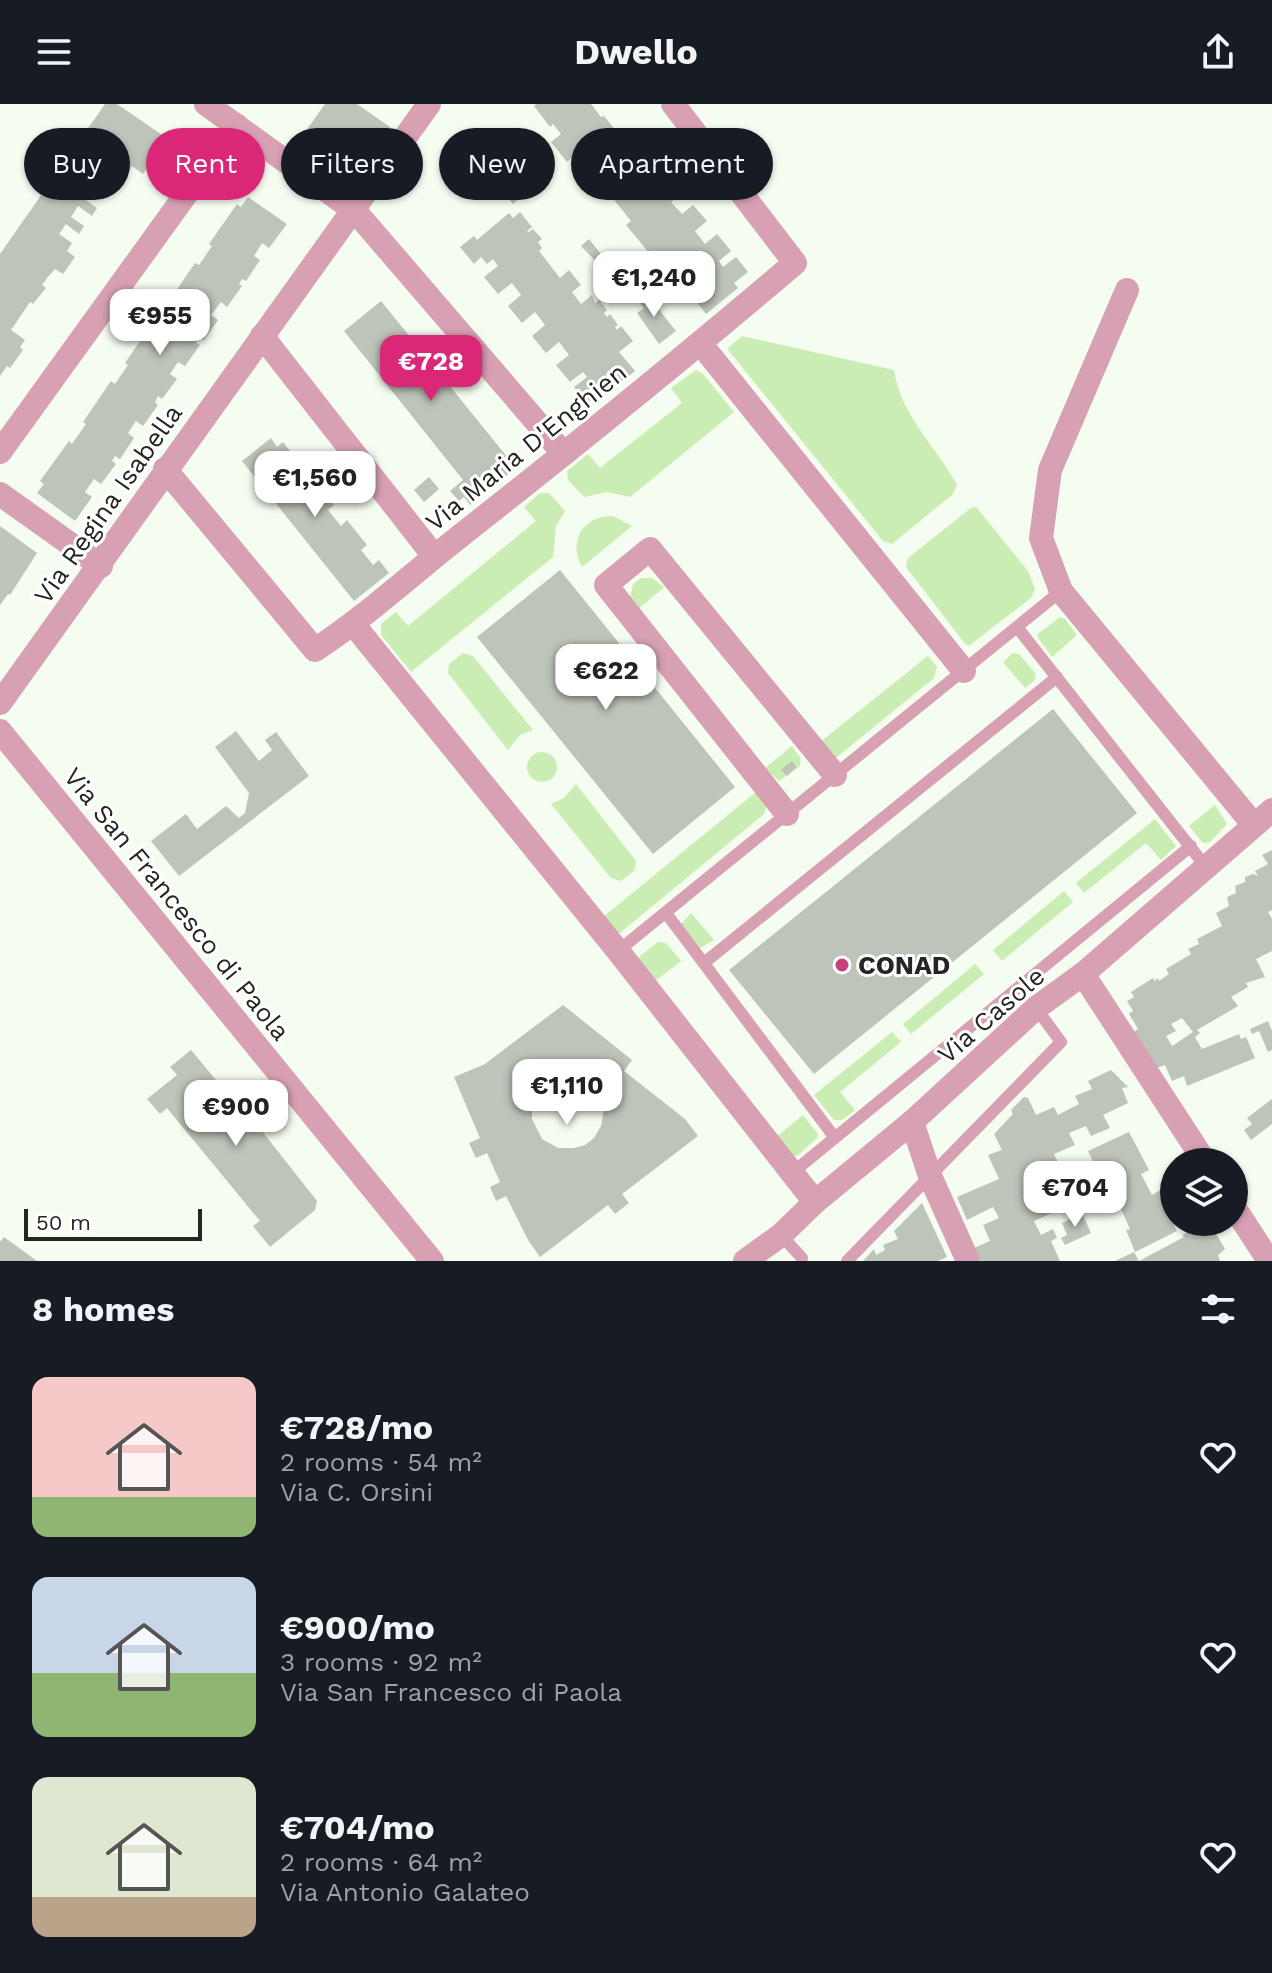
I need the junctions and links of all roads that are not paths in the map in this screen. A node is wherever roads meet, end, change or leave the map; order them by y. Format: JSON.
{"nodes":[{"id":1,"x":206,"y":104,"type":"edge"},
{"id":2,"x":429,"y":104,"type":"edge"},
{"id":3,"x":673,"y":104,"type":"edge"},
{"id":4,"x":236,"y":125,"type":"junction"},
{"id":5,"x":355,"y":211,"type":"junction"},
{"id":6,"x":1127,"y":290,"type":"dead end"},
{"id":7,"x":262,"y":336,"type":"junction"},
{"id":8,"x":700,"y":343,"type":"junction"},
{"id":9,"x":0,"y":452,"type":"edge"},
{"id":10,"x":564,"y":454,"type":"junction"},
{"id":11,"x":165,"y":469,"type":"junction"},
{"id":12,"x":0,"y":494,"type":"edge"},
{"id":13,"x":434,"y":556,"type":"junction"},
{"id":14,"x":101,"y":566,"type":"junction"},
{"id":15,"x":1061,"y":591,"type":"junction"},
{"id":16,"x":354,"y":625,"type":"junction"},
{"id":17,"x":1017,"y":627,"type":"junction"},
{"id":18,"x":964,"y":671,"type":"junction"},
{"id":19,"x":1057,"y":677,"type":"junction"},
{"id":20,"x":0,"y":703,"type":"edge"},
{"id":21,"x":0,"y":731,"type":"edge"},
{"id":22,"x":835,"y":775,"type":"junction"},
{"id":23,"x":787,"y":814,"type":"junction"},
{"id":24,"x":1263,"y":817,"type":"edge"},
{"id":25,"x":1191,"y":846,"type":"junction"},
{"id":26,"x":1206,"y":867,"type":"junction"},
{"id":27,"x":666,"y":913,"type":"junction"},
{"id":28,"x":618,"y":951,"type":"junction"},
{"id":29,"x":704,"y":963,"type":"junction"},
{"id":30,"x":1083,"y":974,"type":"junction"},
{"id":31,"x":1036,"y":1008,"type":"junction"},
{"id":32,"x":912,"y":1122,"type":"junction"},
{"id":33,"x":835,"y":1138,"type":"junction"},
{"id":34,"x":1196,"y":1148,"type":"edge"},
{"id":35,"x":792,"y":1173,"type":"junction"},
{"id":36,"x":930,"y":1176,"type":"junction"},
{"id":37,"x":815,"y":1202,"type":"junction"},
{"id":38,"x":1248,"y":1229,"type":"edge"},
{"id":39,"x":781,"y":1235,"type":"junction"},
{"id":40,"x":802,"y":1258,"type":"dead end"},
{"id":41,"x":432,"y":1261,"type":"edge"},
{"id":42,"x":745,"y":1261,"type":"edge"},
{"id":43,"x":847,"y":1261,"type":"edge"},
{"id":44,"x":968,"y":1261,"type":"edge"},
{"id":45,"x":1269,"y":1261,"type":"edge"}],
"edges":[{"from":1,"to":4,"type":"street"},
{"from":2,"to":5,"type":"street","name":"Via Regina Isabella"},
{"from":3,"to":8,"type":"street","name":"Via Maria D'Enghien"},
{"from":4,"to":5,"type":"street"},
{"from":4,"to":9,"type":"street"},
{"from":5,"to":7,"type":"street","name":"Via Regina Isabella"},
{"from":5,"to":10,"type":"street"},
{"from":6,"to":15,"type":"street"},
{"from":7,"to":11,"type":"street","name":"Via Regina Isabella"},
{"from":7,"to":13,"type":"street"},
{"from":8,"to":10,"type":"street","name":"Via Maria D'Enghien"},
{"from":8,"to":18,"type":"street"},
{"from":10,"to":13,"type":"street","name":"Via Maria D'Enghien"},
{"from":11,"to":14,"type":"street","name":"Via Regina Isabella"},
{"from":11,"to":16,"type":"street","name":"Via Maria D'Enghien"},
{"from":12,"to":14,"type":"street"},
{"from":13,"to":16,"type":"street","name":"Via Maria D'Enghien"},
{"from":14,"to":20,"type":"street","name":"Via Regina Isabella"},
{"from":15,"to":17,"type":"lane"},
{"from":15,"to":24,"type":"street"},
{"from":16,"to":28,"type":"street"},
{"from":17,"to":18,"type":"lane"},
{"from":17,"to":19,"type":"lane"},
{"from":18,"to":22,"type":"lane"},
{"from":19,"to":25,"type":"lane"},
{"from":19,"to":29,"type":"lane"},
{"from":21,"to":41,"type":"street","name":"Via San Francesco di Paola"},
{"from":22,"to":23,"type":"lane"},
{"from":22,"to":23,"type":"street"},
{"from":23,"to":27,"type":"lane"},
{"from":24,"to":26,"type":"street","name":"Via Casole"},
{"from":25,"to":26,"type":"lane"},
{"from":25,"to":33,"type":"lane"},
{"from":26,"to":30,"type":"street","name":"Via Casole"},
{"from":27,"to":28,"type":"lane"},
{"from":27,"to":29,"type":"lane"},
{"from":28,"to":35,"type":"street"},
{"from":29,"to":33,"type":"lane"},
{"from":30,"to":31,"type":"street","name":"Via Casole"},
{"from":30,"to":34,"type":"street"},
{"from":31,"to":32,"type":"street","name":"Via Casole"},
{"from":31,"to":36,"type":"lane"},
{"from":32,"to":36,"type":"street"},
{"from":32,"to":37,"type":"street","name":"Via Casole"},
{"from":33,"to":35,"type":"lane"},
{"from":35,"to":37,"type":"street"},
{"from":36,"to":43,"type":"lane"},
{"from":36,"to":44,"type":"street"},
{"from":37,"to":39,"type":"street","name":"Via Casole"},
{"from":38,"to":45,"type":"street"},
{"from":39,"to":40,"type":"lane"},
{"from":39,"to":42,"type":"street","name":"Via Casole"}]}
